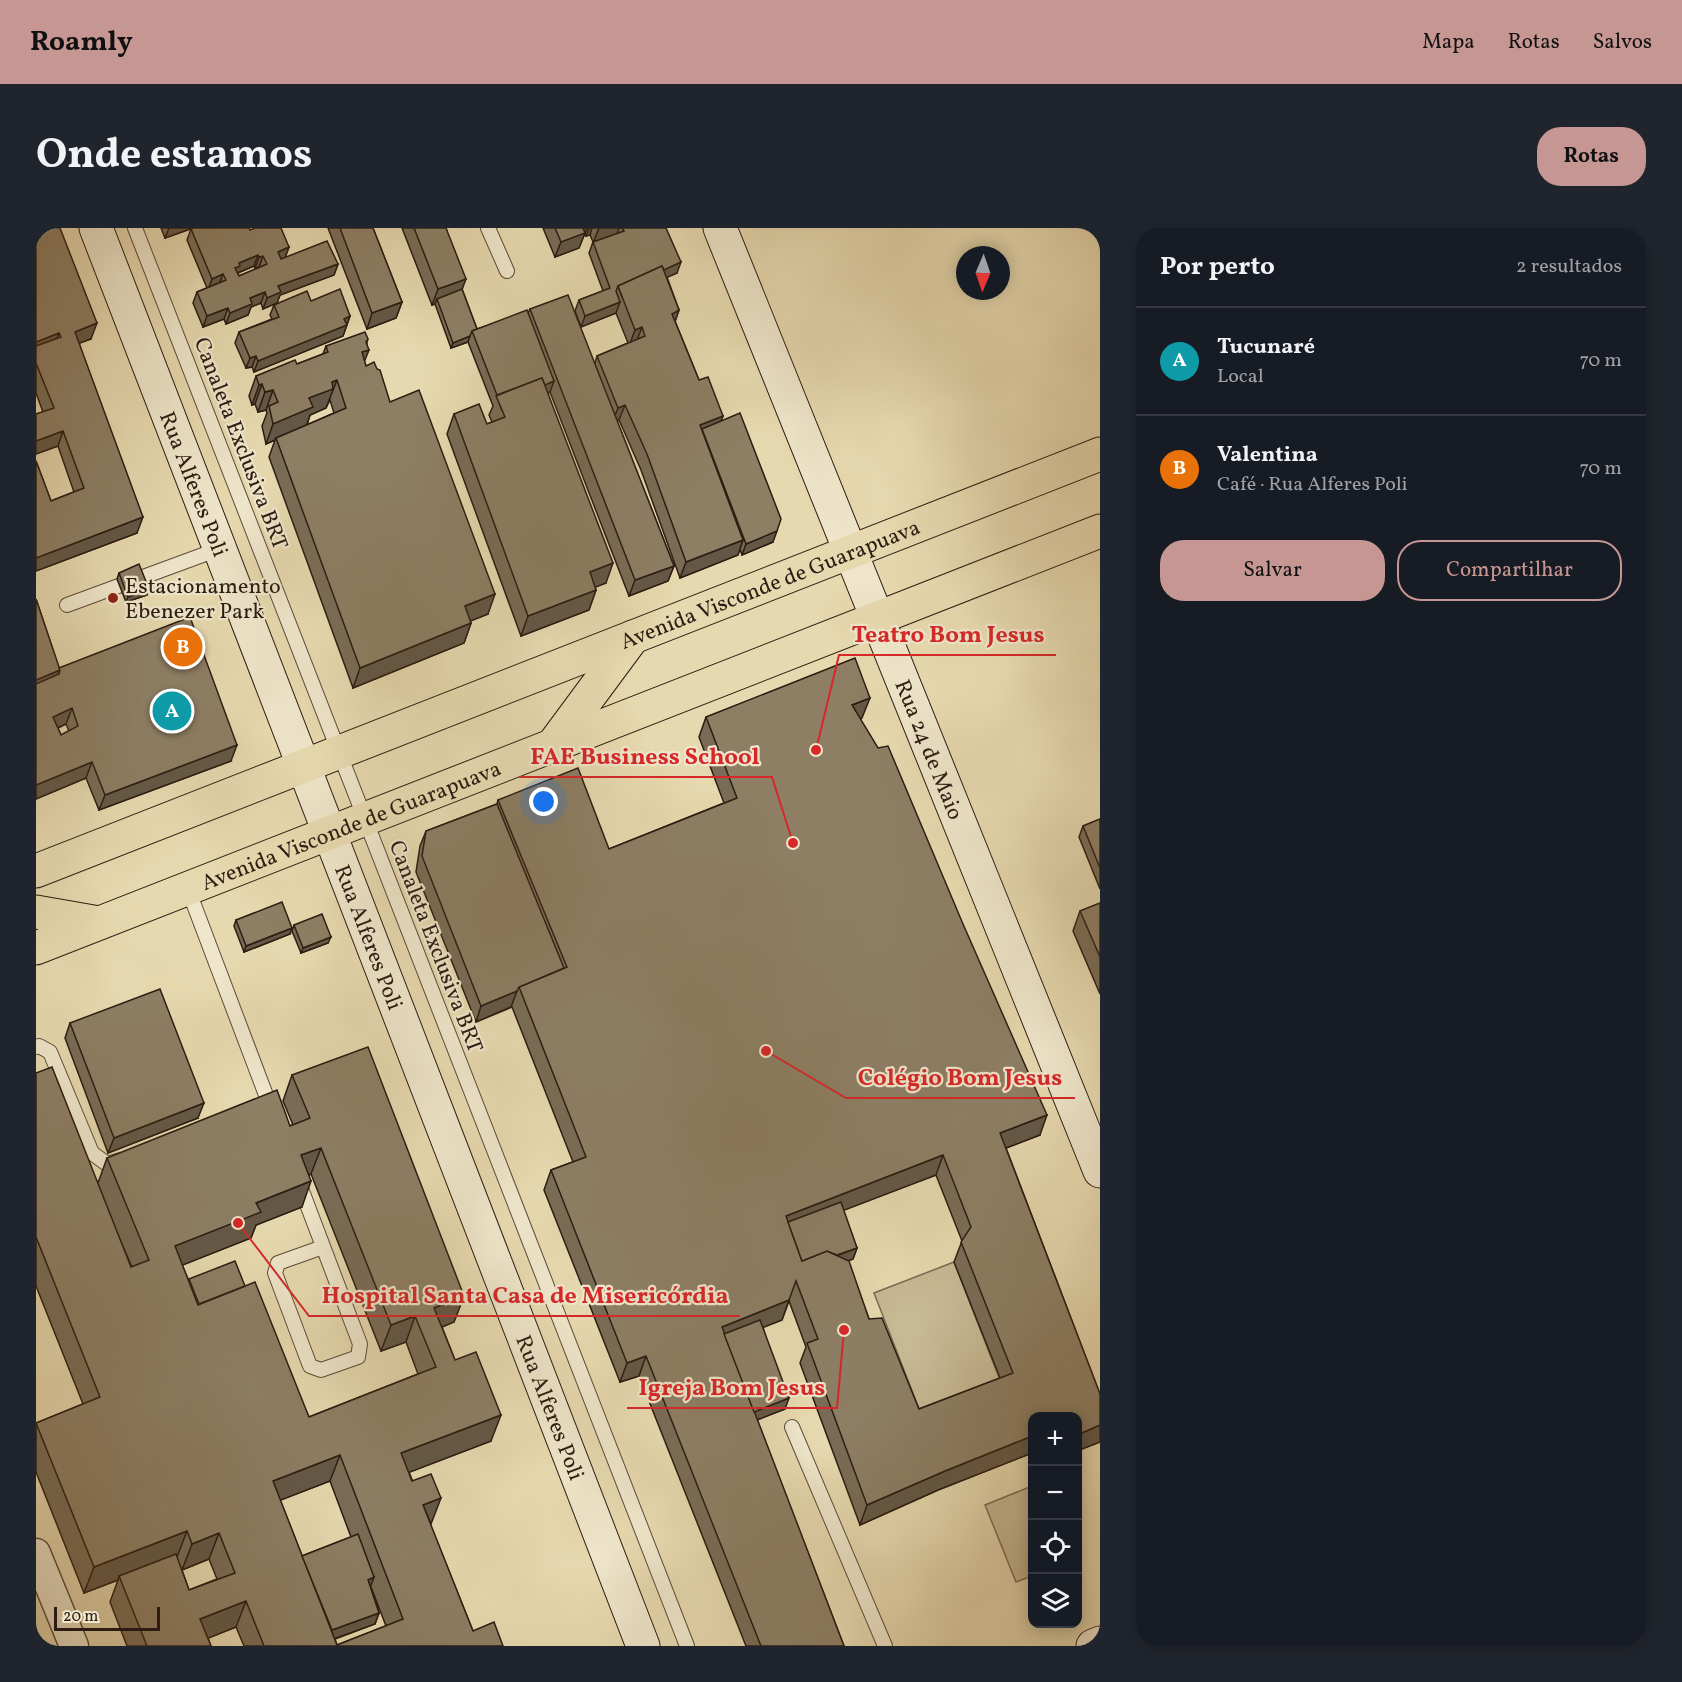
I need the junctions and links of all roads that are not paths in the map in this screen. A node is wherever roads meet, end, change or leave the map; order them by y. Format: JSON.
{"nodes":[{"id":1,"x":96,"y":228,"type":"edge"},
{"id":2,"x":135,"y":228,"type":"edge"},
{"id":3,"x":488,"y":228,"type":"edge"},
{"id":4,"x":720,"y":228,"type":"edge"},
{"id":5,"x":507,"y":270,"type":"dead end"},
{"id":6,"x":1100,"y":454,"type":"edge"},
{"id":7,"x":1100,"y":531,"type":"edge"},
{"id":8,"x":219,"y":549,"type":"junction"},
{"id":9,"x":850,"y":552,"type":"junction"},
{"id":10,"x":66,"y":605,"type":"dead end"},
{"id":11,"x":877,"y":618,"type":"junction"},
{"id":12,"x":633,"y":637,"type":"junction"},
{"id":13,"x":553,"y":745,"type":"junction"},
{"id":14,"x":339,"y":752,"type":"junction"},
{"id":15,"x":303,"y":766,"type":"junction"},
{"id":16,"x":366,"y":820,"type":"junction"},
{"id":17,"x":329,"y":833,"type":"junction"},
{"id":18,"x":36,"y":871,"type":"edge"},
{"id":19,"x":188,"y":889,"type":"junction"},
{"id":20,"x":36,"y":912,"type":"edge"},
{"id":21,"x":100,"y":923,"type":"junction"},
{"id":22,"x":36,"y":948,"type":"edge"},
{"id":23,"x":36,"y":1047,"type":"edge"},
{"id":24,"x":277,"y":1125,"type":"edge"},
{"id":25,"x":139,"y":1155,"type":"edge"},
{"id":26,"x":294,"y":1169,"type":"edge"},
{"id":27,"x":1100,"y":1171,"type":"edge"},
{"id":28,"x":323,"y":1247,"type":"junction"},
{"id":29,"x":792,"y":1427,"type":"dead end"},
{"id":30,"x":36,"y":1553,"type":"edge"},
{"id":31,"x":1100,"y":1643,"type":"edge"},
{"id":32,"x":74,"y":1646,"type":"edge"},
{"id":33,"x":643,"y":1646,"type":"edge"},
{"id":34,"x":687,"y":1646,"type":"edge"},
{"id":35,"x":885,"y":1646,"type":"edge"},
{"id":36,"x":1093,"y":1646,"type":"edge"}],
"edges":[{"from":1,"to":8,"type":"street","name":"Rua Alferes Poli"},
{"from":2,"to":14,"type":"lane","name":"Canaleta Exclusiva BRT"},
{"from":3,"to":5,"type":"lane"},
{"from":4,"to":9,"type":"street","name":"Rua 24 de Maio"},
{"from":6,"to":9,"type":"main road","name":"Avenida Visconde de Guarapuava"},
{"from":7,"to":11,"type":"main road","name":"Avenida Visconde de Guarapuava"},
{"from":8,"to":10,"type":"lane"},
{"from":8,"to":15,"type":"street","name":"Rua Alferes Poli"},
{"from":9,"to":11,"type":"street","name":"Rua 24 de Maio"},
{"from":9,"to":12,"type":"main road","name":"Avenida Visconde de Guarapuava"},
{"from":11,"to":13,"type":"main road","name":"Avenida Visconde de Guarapuava"},
{"from":11,"to":27,"type":"street","name":"Rua 24 de Maio"},
{"from":12,"to":13,"type":"main road"},
{"from":12,"to":14,"type":"main road","name":"Avenida Visconde de Guarapuava"},
{"from":13,"to":16,"type":"main road","name":"Avenida Visconde de Guarapuava"},
{"from":14,"to":15,"type":"main road","name":"Avenida Visconde de Guarapuava"},
{"from":14,"to":16,"type":"lane","name":"Canaleta Exclusiva BRT"},
{"from":15,"to":17,"type":"street","name":"Rua Alferes Poli"},
{"from":15,"to":18,"type":"main road","name":"Avenida Visconde de Guarapuava"},
{"from":16,"to":17,"type":"main road","name":"Avenida Visconde de Guarapuava"},
{"from":16,"to":34,"type":"lane","name":"Canaleta Exclusiva BRT"},
{"from":17,"to":19,"type":"main road","name":"Avenida Visconde de Guarapuava"},
{"from":17,"to":33,"type":"street","name":"Rua Alferes Poli"},
{"from":19,"to":21,"type":"main road","name":"Avenida Visconde de Guarapuava"},
{"from":19,"to":24,"type":"lane"},
{"from":20,"to":21,"type":"main road"},
{"from":21,"to":22,"type":"main road","name":"Avenida Visconde de Guarapuava"},
{"from":23,"to":25,"type":"lane"},
{"from":26,"to":28,"type":"lane"},
{"from":28,"to":28,"type":"lane"},
{"from":29,"to":35,"type":"lane"},
{"from":30,"to":32,"type":"street"},
{"from":31,"to":36,"type":"street"}]}
